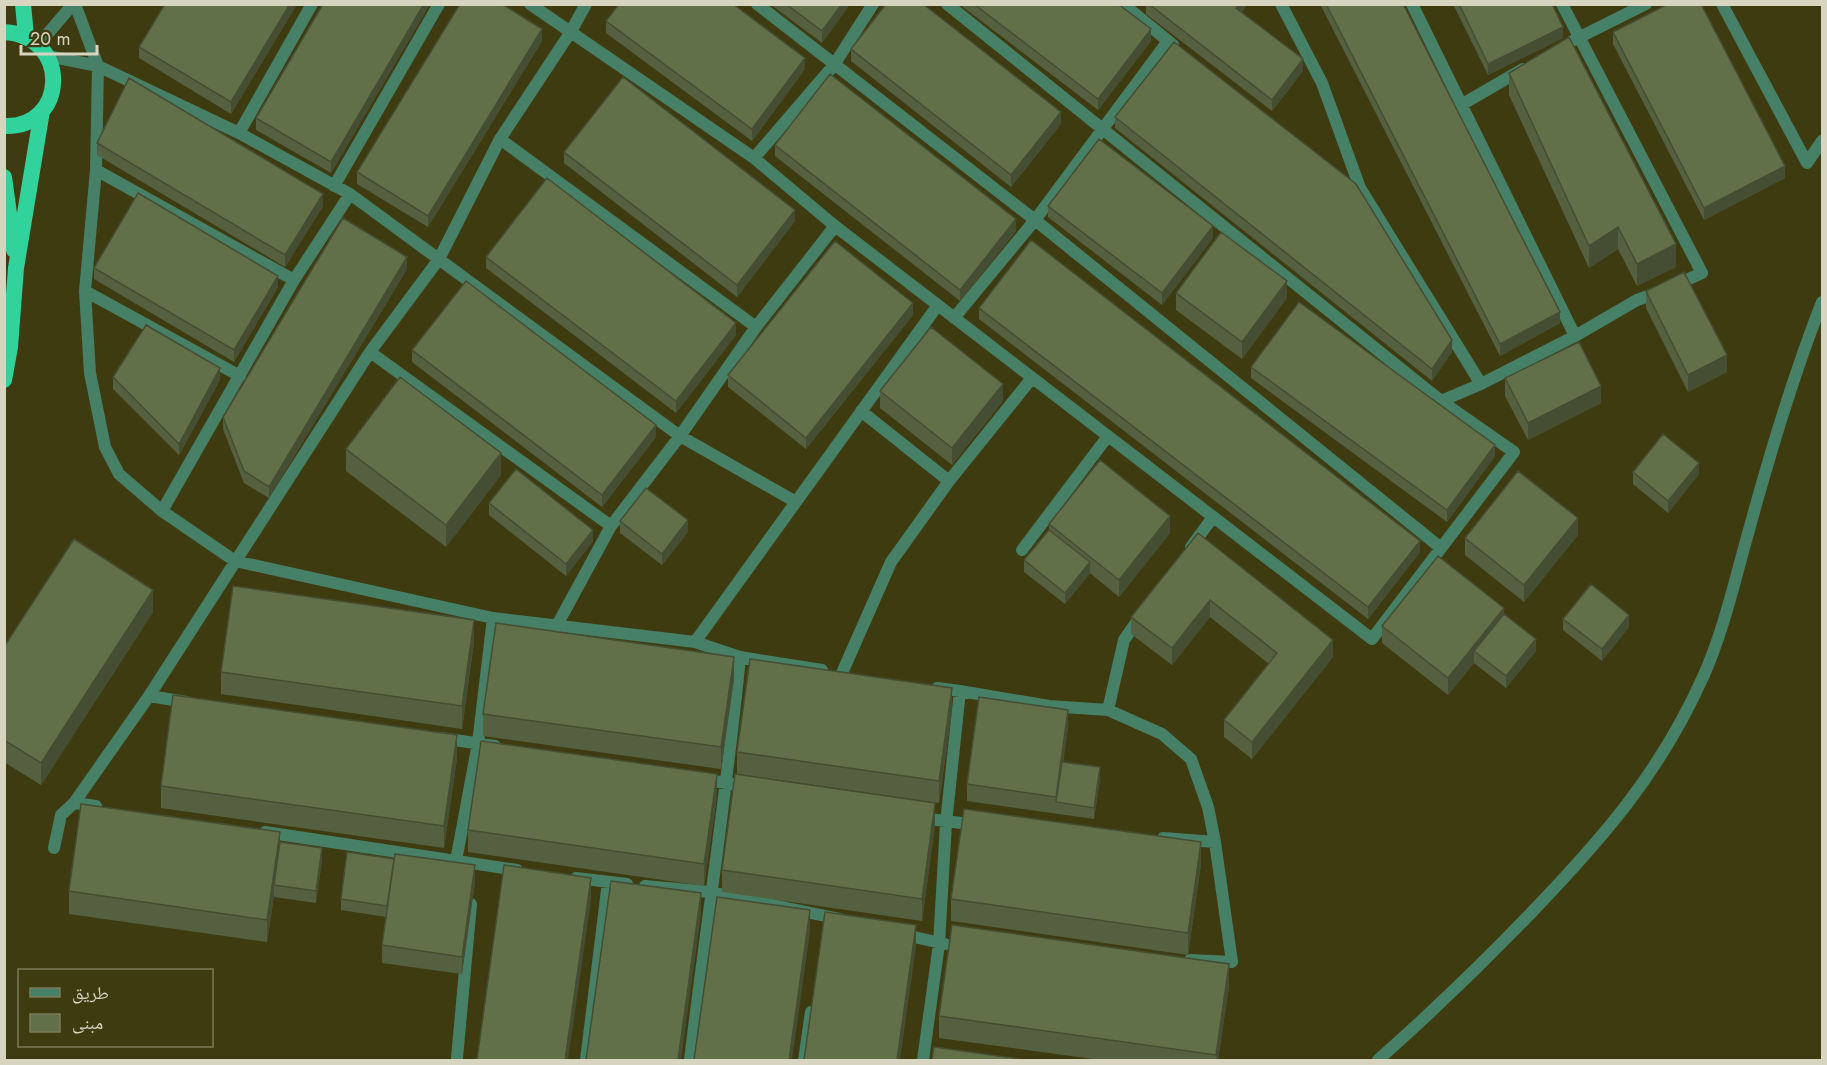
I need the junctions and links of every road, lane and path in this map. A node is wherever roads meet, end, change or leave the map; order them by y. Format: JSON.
{"nodes":[{"id":1,"x":23,"y":4,"type":"edge"},
{"id":2,"x":74,"y":4,"type":"edge"},
{"id":3,"x":312,"y":4,"type":"edge"},
{"id":4,"x":439,"y":4,"type":"edge"},
{"id":5,"x":530,"y":4,"type":"edge"},
{"id":6,"x":586,"y":4,"type":"edge"},
{"id":7,"x":757,"y":4,"type":"edge"},
{"id":8,"x":873,"y":4,"type":"edge"},
{"id":9,"x":947,"y":4,"type":"edge"},
{"id":10,"x":1123,"y":4,"type":"edge"},
{"id":11,"x":1281,"y":4,"type":"edge"},
{"id":12,"x":1412,"y":4,"type":"edge"},
{"id":13,"x":1562,"y":4,"type":"edge"},
{"id":14,"x":1646,"y":4,"type":"edge"},
{"id":15,"x":1722,"y":4,"type":"edge"},
{"id":16,"x":1137,"y":9,"type":"edge"},
{"id":17,"x":4,"y":32,"type":"edge"},
{"id":18,"x":570,"y":33,"type":"junction"},
{"id":19,"x":1578,"y":37,"type":"junction"},
{"id":20,"x":1168,"y":41,"type":"junction"},
{"id":21,"x":38,"y":45,"type":"junction"},
{"id":22,"x":1559,"y":48,"type":"edge"},
{"id":23,"x":1186,"y":55,"type":"edge"},
{"id":24,"x":1539,"y":59,"type":"edge"},
{"id":25,"x":834,"y":65,"type":"junction"},
{"id":26,"x":98,"y":66,"type":"junction"},
{"id":27,"x":1461,"y":105,"type":"junction"},
{"id":28,"x":42,"y":111,"type":"junction"},
{"id":29,"x":4,"y":126,"type":"edge"},
{"id":30,"x":1102,"y":129,"type":"junction"},
{"id":31,"x":239,"y":133,"type":"junction"},
{"id":32,"x":500,"y":139,"type":"junction"},
{"id":33,"x":1822,"y":141,"type":"edge"},
{"id":34,"x":754,"y":158,"type":"junction"},
{"id":35,"x":96,"y":170,"type":"junction"},
{"id":36,"x":1341,"y":174,"type":"edge"},
{"id":37,"x":4,"y":177,"type":"edge"},
{"id":38,"x":334,"y":186,"type":"junction"},
{"id":39,"x":1360,"y":188,"type":"junction"},
{"id":40,"x":350,"y":194,"type":"junction"},
{"id":41,"x":1035,"y":220,"type":"junction"},
{"id":42,"x":835,"y":226,"type":"junction"},
{"id":43,"x":439,"y":259,"type":"junction"},
{"id":44,"x":16,"y":268,"type":"junction"},
{"id":45,"x":294,"y":280,"type":"junction"},
{"id":46,"x":84,"y":291,"type":"junction"},
{"id":47,"x":1822,"y":302,"type":"edge"},
{"id":48,"x":938,"y":305,"type":"junction"},
{"id":49,"x":954,"y":318,"type":"junction"},
{"id":50,"x":756,"y":327,"type":"junction"},
{"id":51,"x":1575,"y":336,"type":"junction"},
{"id":52,"x":370,"y":352,"type":"junction"},
{"id":53,"x":240,"y":376,"type":"junction"},
{"id":54,"x":1032,"y":378,"type":"junction"},
{"id":55,"x":4,"y":380,"type":"edge"},
{"id":56,"x":1481,"y":384,"type":"junction"},
{"id":57,"x":1441,"y":401,"type":"junction"},
{"id":58,"x":861,"y":411,"type":"junction"},
{"id":59,"x":680,"y":436,"type":"junction"},
{"id":60,"x":1108,"y":436,"type":"junction"},
{"id":61,"x":949,"y":481,"type":"junction"},
{"id":62,"x":796,"y":502,"type":"junction"},
{"id":63,"x":162,"y":511,"type":"junction"},
{"id":64,"x":1213,"y":517,"type":"junction"},
{"id":65,"x":611,"y":526,"type":"junction"},
{"id":66,"x":1441,"y":548,"type":"junction"},
{"id":67,"x":1022,"y":550,"type":"dead end"},
{"id":68,"x":1185,"y":554,"type":"edge"},
{"id":69,"x":235,"y":561,"type":"junction"},
{"id":70,"x":1151,"y":602,"type":"edge"},
{"id":71,"x":493,"y":618,"type":"junction"},
{"id":72,"x":556,"y":627,"type":"junction"},
{"id":73,"x":694,"y":642,"type":"junction"},
{"id":74,"x":740,"y":657,"type":"junction"},
{"id":75,"x":925,"y":686,"type":"edge"},
{"id":76,"x":960,"y":691,"type":"junction"},
{"id":77,"x":149,"y":696,"type":"junction"},
{"id":78,"x":196,"y":703,"type":"edge"},
{"id":79,"x":1108,"y":710,"type":"junction"},
{"id":80,"x":431,"y":736,"type":"edge"},
{"id":81,"x":478,"y":743,"type":"junction"},
{"id":82,"x":512,"y":748,"type":"edge"},
{"id":83,"x":693,"y":777,"type":"edge"},
{"id":84,"x":727,"y":783,"type":"junction"},
{"id":85,"x":762,"y":789,"type":"edge"},
{"id":86,"x":74,"y":803,"type":"junction"},
{"id":87,"x":109,"y":808,"type":"edge"},
{"id":88,"x":912,"y":817,"type":"edge"},
{"id":89,"x":946,"y":823,"type":"junction"},
{"id":90,"x":993,"y":826,"type":"edge"},
{"id":91,"x":248,"y":830,"type":"edge"},
{"id":92,"x":1145,"y":837,"type":"edge"},
{"id":93,"x":1215,"y":842,"type":"junction"},
{"id":94,"x":54,"y":848,"type":"dead end"},
{"id":95,"x":456,"y":861,"type":"junction"},
{"id":96,"x":530,"y":872,"type":"edge"},
{"id":97,"x":474,"y":876,"type":"junction"},
{"id":98,"x":563,"y":876,"type":"edge"},
{"id":99,"x":608,"y":882,"type":"junction"},
{"id":100,"x":710,"y":892,"type":"junction"},
{"id":101,"x":849,"y":921,"type":"edge"},
{"id":102,"x":883,"y":930,"type":"edge"},
{"id":103,"x":939,"y":944,"type":"junction"},
{"id":104,"x":963,"y":945,"type":"edge"},
{"id":105,"x":1173,"y":959,"type":"edge"},
{"id":106,"x":814,"y":994,"type":"edge"},
{"id":107,"x":457,"y":1058,"type":"dead end"},
{"id":108,"x":586,"y":1060,"type":"edge"},
{"id":109,"x":690,"y":1060,"type":"edge"},
{"id":110,"x":804,"y":1060,"type":"edge"},
{"id":111,"x":923,"y":1060,"type":"edge"},
{"id":112,"x":1378,"y":1060,"type":"edge"}],
"edges":[{"from":1,"to":21,"type":"highway"},
{"from":2,"to":21,"type":"street"},
{"from":2,"to":26,"type":"street"},
{"from":3,"to":31,"type":"street"},
{"from":4,"to":38,"type":"street"},
{"from":5,"to":18,"type":"street"},
{"from":6,"to":18,"type":"street"},
{"from":7,"to":25,"type":"street"},
{"from":8,"to":25,"type":"street"},
{"from":9,"to":30,"type":"street"},
{"from":10,"to":16,"type":"street"},
{"from":11,"to":39,"type":"street"},
{"from":12,"to":27,"type":"street"},
{"from":13,"to":19,"type":"street"},
{"from":14,"to":19,"type":"street"},
{"from":15,"to":33,"type":"street"},
{"from":16,"to":20,"type":"street"},
{"from":17,"to":21,"type":"highway"},
{"from":18,"to":32,"type":"street"},
{"from":18,"to":34,"type":"street"},
{"from":19,"to":22,"type":"street"},
{"from":19,"to":51,"type":"street"},
{"from":20,"to":23,"type":"street"},
{"from":20,"to":30,"type":"street"},
{"from":21,"to":26,"type":"street"},
{"from":21,"to":28,"type":"highway"},
{"from":24,"to":27,"type":"street"},
{"from":25,"to":34,"type":"street"},
{"from":25,"to":41,"type":"street"},
{"from":26,"to":31,"type":"street"},
{"from":26,"to":35,"type":"street"},
{"from":27,"to":51,"type":"street"},
{"from":28,"to":29,"type":"highway"},
{"from":28,"to":44,"type":"highway"},
{"from":30,"to":41,"type":"street"},
{"from":30,"to":57,"type":"street"},
{"from":31,"to":38,"type":"street"},
{"from":32,"to":43,"type":"street"},
{"from":32,"to":50,"type":"street"},
{"from":34,"to":42,"type":"street"},
{"from":35,"to":45,"type":"street"},
{"from":35,"to":46,"type":"street"},
{"from":36,"to":39,"type":"street"},
{"from":37,"to":44,"type":"highway"},
{"from":38,"to":40,"type":"street"},
{"from":39,"to":56,"type":"street"},
{"from":40,"to":43,"type":"street"},
{"from":40,"to":45,"type":"street"},
{"from":41,"to":49,"type":"street"},
{"from":41,"to":66,"type":"street"},
{"from":42,"to":48,"type":"street"},
{"from":42,"to":50,"type":"street"},
{"from":43,"to":52,"type":"street"},
{"from":43,"to":59,"type":"street"},
{"from":44,"to":55,"type":"highway"},
{"from":45,"to":53,"type":"street"},
{"from":46,"to":53,"type":"street"},
{"from":46,"to":63,"type":"street"},
{"from":47,"to":112,"type":"street"},
{"from":48,"to":49,"type":"street"},
{"from":48,"to":58,"type":"street"},
{"from":49,"to":54,"type":"street"},
{"from":50,"to":59,"type":"street"},
{"from":51,"to":56,"type":"street"},
{"from":52,"to":65,"type":"street"},
{"from":52,"to":69,"type":"street"},
{"from":53,"to":63,"type":"street"},
{"from":54,"to":60,"type":"street"},
{"from":54,"to":61,"type":"street"},
{"from":56,"to":57,"type":"street"},
{"from":57,"to":66,"type":"street"},
{"from":58,"to":61,"type":"street"},
{"from":58,"to":62,"type":"street"},
{"from":59,"to":62,"type":"street"},
{"from":59,"to":65,"type":"street"},
{"from":60,"to":64,"type":"street"},
{"from":60,"to":67,"type":"street"},
{"from":61,"to":74,"type":"street"},
{"from":62,"to":73,"type":"street"},
{"from":63,"to":69,"type":"street"},
{"from":64,"to":66,"type":"street"},
{"from":64,"to":68,"type":"street"},
{"from":65,"to":72,"type":"street"},
{"from":69,"to":71,"type":"street"},
{"from":69,"to":77,"type":"street"},
{"from":70,"to":79,"type":"street"},
{"from":71,"to":72,"type":"street"},
{"from":71,"to":81,"type":"street"},
{"from":72,"to":73,"type":"street"},
{"from":73,"to":74,"type":"street"},
{"from":74,"to":84,"type":"street"},
{"from":75,"to":76,"type":"street"},
{"from":76,"to":79,"type":"street"},
{"from":76,"to":89,"type":"street"},
{"from":77,"to":78,"type":"street"},
{"from":77,"to":86,"type":"street"},
{"from":79,"to":93,"type":"street"},
{"from":80,"to":81,"type":"street"},
{"from":81,"to":82,"type":"street"},
{"from":81,"to":95,"type":"street"},
{"from":83,"to":84,"type":"street"},
{"from":84,"to":85,"type":"street"},
{"from":84,"to":100,"type":"street"},
{"from":86,"to":87,"type":"street"},
{"from":86,"to":94,"type":"street"},
{"from":88,"to":89,"type":"street"},
{"from":89,"to":90,"type":"street"},
{"from":89,"to":103,"type":"street"},
{"from":91,"to":95,"type":"street"},
{"from":92,"to":93,"type":"street"},
{"from":93,"to":105,"type":"street"},
{"from":95,"to":97,"type":"street"},
{"from":96,"to":97,"type":"street"},
{"from":97,"to":107,"type":"street"},
{"from":98,"to":99,"type":"street"},
{"from":99,"to":100,"type":"street"},
{"from":99,"to":108,"type":"street"},
{"from":100,"to":101,"type":"street"},
{"from":100,"to":109,"type":"street"},
{"from":102,"to":103,"type":"street"},
{"from":103,"to":104,"type":"street"},
{"from":103,"to":111,"type":"street"},
{"from":106,"to":110,"type":"street"}]}
